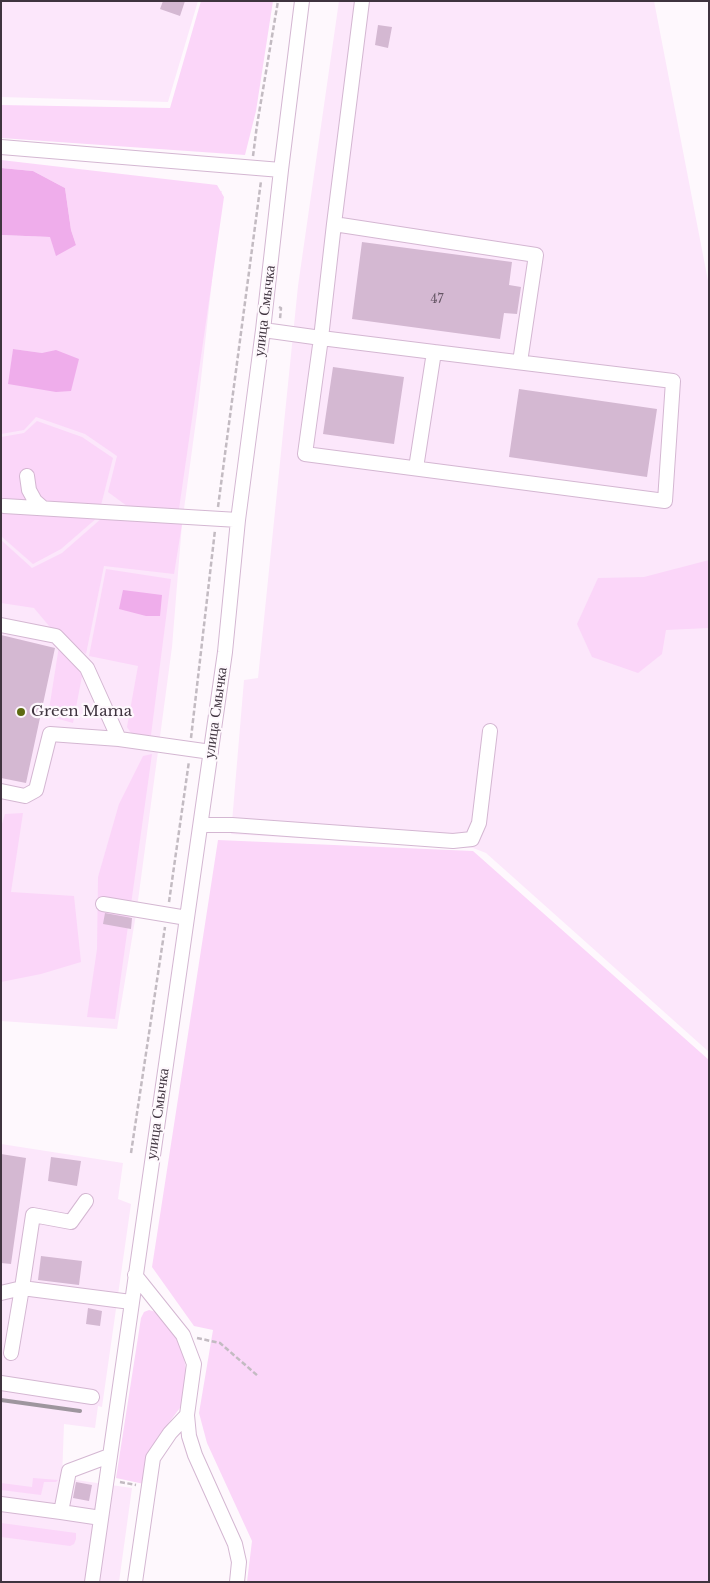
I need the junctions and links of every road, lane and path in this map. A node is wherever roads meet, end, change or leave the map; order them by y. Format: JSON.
{"nodes":[{"id":1,"x":278,"y":1,"type":"edge"},
{"id":2,"x":302,"y":1,"type":"edge"},
{"id":3,"x":362,"y":1,"type":"edge"},
{"id":4,"x":1,"y":147,"type":"edge"},
{"id":5,"x":258,"y":168,"type":"junction"},
{"id":6,"x":281,"y":170,"type":"junction"},
{"id":7,"x":334,"y":224,"type":"junction"},
{"id":8,"x":263,"y":330,"type":"junction"},
{"id":9,"x":321,"y":338,"type":"junction"},
{"id":10,"x":434,"y":352,"type":"junction"},
{"id":11,"x":520,"y":362,"type":"junction"},
{"id":12,"x":416,"y":468,"type":"junction"},
{"id":13,"x":27,"y":476,"type":"dead end"},
{"id":14,"x":4,"y":506,"type":"dead end"},
{"id":15,"x":43,"y":508,"type":"junction"},
{"id":16,"x":217,"y":519,"type":"junction"},
{"id":17,"x":238,"y":520,"type":"junction"},
{"id":18,"x":1,"y":625,"type":"edge"},
{"id":19,"x":490,"y":732,"type":"dead end"},
{"id":20,"x":119,"y":739,"type":"junction"},
{"id":21,"x":190,"y":750,"type":"junction"},
{"id":22,"x":211,"y":752,"type":"junction"},
{"id":23,"x":1,"y":792,"type":"edge"},
{"id":24,"x":201,"y":825,"type":"junction"},
{"id":25,"x":103,"y":904,"type":"dead end"},
{"id":26,"x":167,"y":914,"type":"junction"},
{"id":27,"x":187,"y":918,"type":"junction"},
{"id":28,"x":131,"y":1153,"type":"dead end"},
{"id":29,"x":86,"y":1201,"type":"dead end"},
{"id":30,"x":135,"y":1275,"type":"junction"},
{"id":31,"x":22,"y":1288,"type":"junction"},
{"id":32,"x":1,"y":1293,"type":"edge"},
{"id":33,"x":131,"y":1302,"type":"junction"},
{"id":34,"x":183,"y":1335,"type":"junction"},
{"id":35,"x":11,"y":1353,"type":"dead end"},
{"id":36,"x":258,"y":1376,"type":"dead end"},
{"id":37,"x":1,"y":1383,"type":"edge"},
{"id":38,"x":92,"y":1398,"type":"dead end"},
{"id":39,"x":187,"y":1415,"type":"junction"},
{"id":40,"x":110,"y":1456,"type":"junction"},
{"id":41,"x":115,"y":1480,"type":"dead end"},
{"id":42,"x":138,"y":1486,"type":"dead end"},
{"id":43,"x":1,"y":1504,"type":"edge"},
{"id":44,"x":61,"y":1512,"type":"junction"},
{"id":45,"x":101,"y":1518,"type":"junction"},
{"id":46,"x":92,"y":1582,"type":"edge"},
{"id":47,"x":134,"y":1582,"type":"edge"},
{"id":48,"x":236,"y":1582,"type":"edge"}],
"edges":[{"from":1,"to":5,"type":"path"},
{"from":2,"to":6,"type":"street","name":"улица Смычка"},
{"from":3,"to":7,"type":"street"},
{"from":4,"to":5,"type":"street"},
{"from":5,"to":6,"type":"street"},
{"from":5,"to":16,"type":"path"},
{"from":6,"to":8,"type":"street","name":"улица Смычка"},
{"from":7,"to":9,"type":"street"},
{"from":7,"to":11,"type":"street"},
{"from":8,"to":9,"type":"street"},
{"from":8,"to":17,"type":"street","name":"улица Смычка"},
{"from":9,"to":10,"type":"street"},
{"from":9,"to":12,"type":"street"},
{"from":10,"to":11,"type":"street"},
{"from":10,"to":12,"type":"street"},
{"from":11,"to":12,"type":"street"},
{"from":13,"to":15,"type":"street"},
{"from":14,"to":15,"type":"street"},
{"from":15,"to":16,"type":"street"},
{"from":16,"to":17,"type":"street"},
{"from":16,"to":21,"type":"path"},
{"from":17,"to":22,"type":"street","name":"улица Смычка"},
{"from":18,"to":20,"type":"street"},
{"from":19,"to":24,"type":"street"},
{"from":20,"to":21,"type":"street"},
{"from":20,"to":23,"type":"street"},
{"from":21,"to":22,"type":"street"},
{"from":21,"to":26,"type":"path"},
{"from":22,"to":24,"type":"street","name":"улица Смычка"},
{"from":24,"to":27,"type":"street","name":"улица Смычка"},
{"from":25,"to":26,"type":"street"},
{"from":26,"to":27,"type":"street"},
{"from":26,"to":28,"type":"path"},
{"from":27,"to":30,"type":"street","name":"улица Смычка"},
{"from":29,"to":31,"type":"street"},
{"from":30,"to":33,"type":"street","name":"улица Смычка"},
{"from":30,"to":34,"type":"street"},
{"from":31,"to":32,"type":"street"},
{"from":31,"to":33,"type":"street"},
{"from":31,"to":35,"type":"street"},
{"from":33,"to":40,"type":"street","name":"улица Смычка"},
{"from":34,"to":36,"type":"path"},
{"from":34,"to":39,"type":"street"},
{"from":37,"to":38,"type":"street"},
{"from":39,"to":47,"type":"street"},
{"from":39,"to":48,"type":"street"},
{"from":40,"to":44,"type":"street"},
{"from":40,"to":45,"type":"street","name":"улица Смычка"},
{"from":41,"to":42,"type":"path"},
{"from":43,"to":44,"type":"street"},
{"from":44,"to":45,"type":"street"},
{"from":45,"to":46,"type":"street","name":"улица Смычка"}]}
